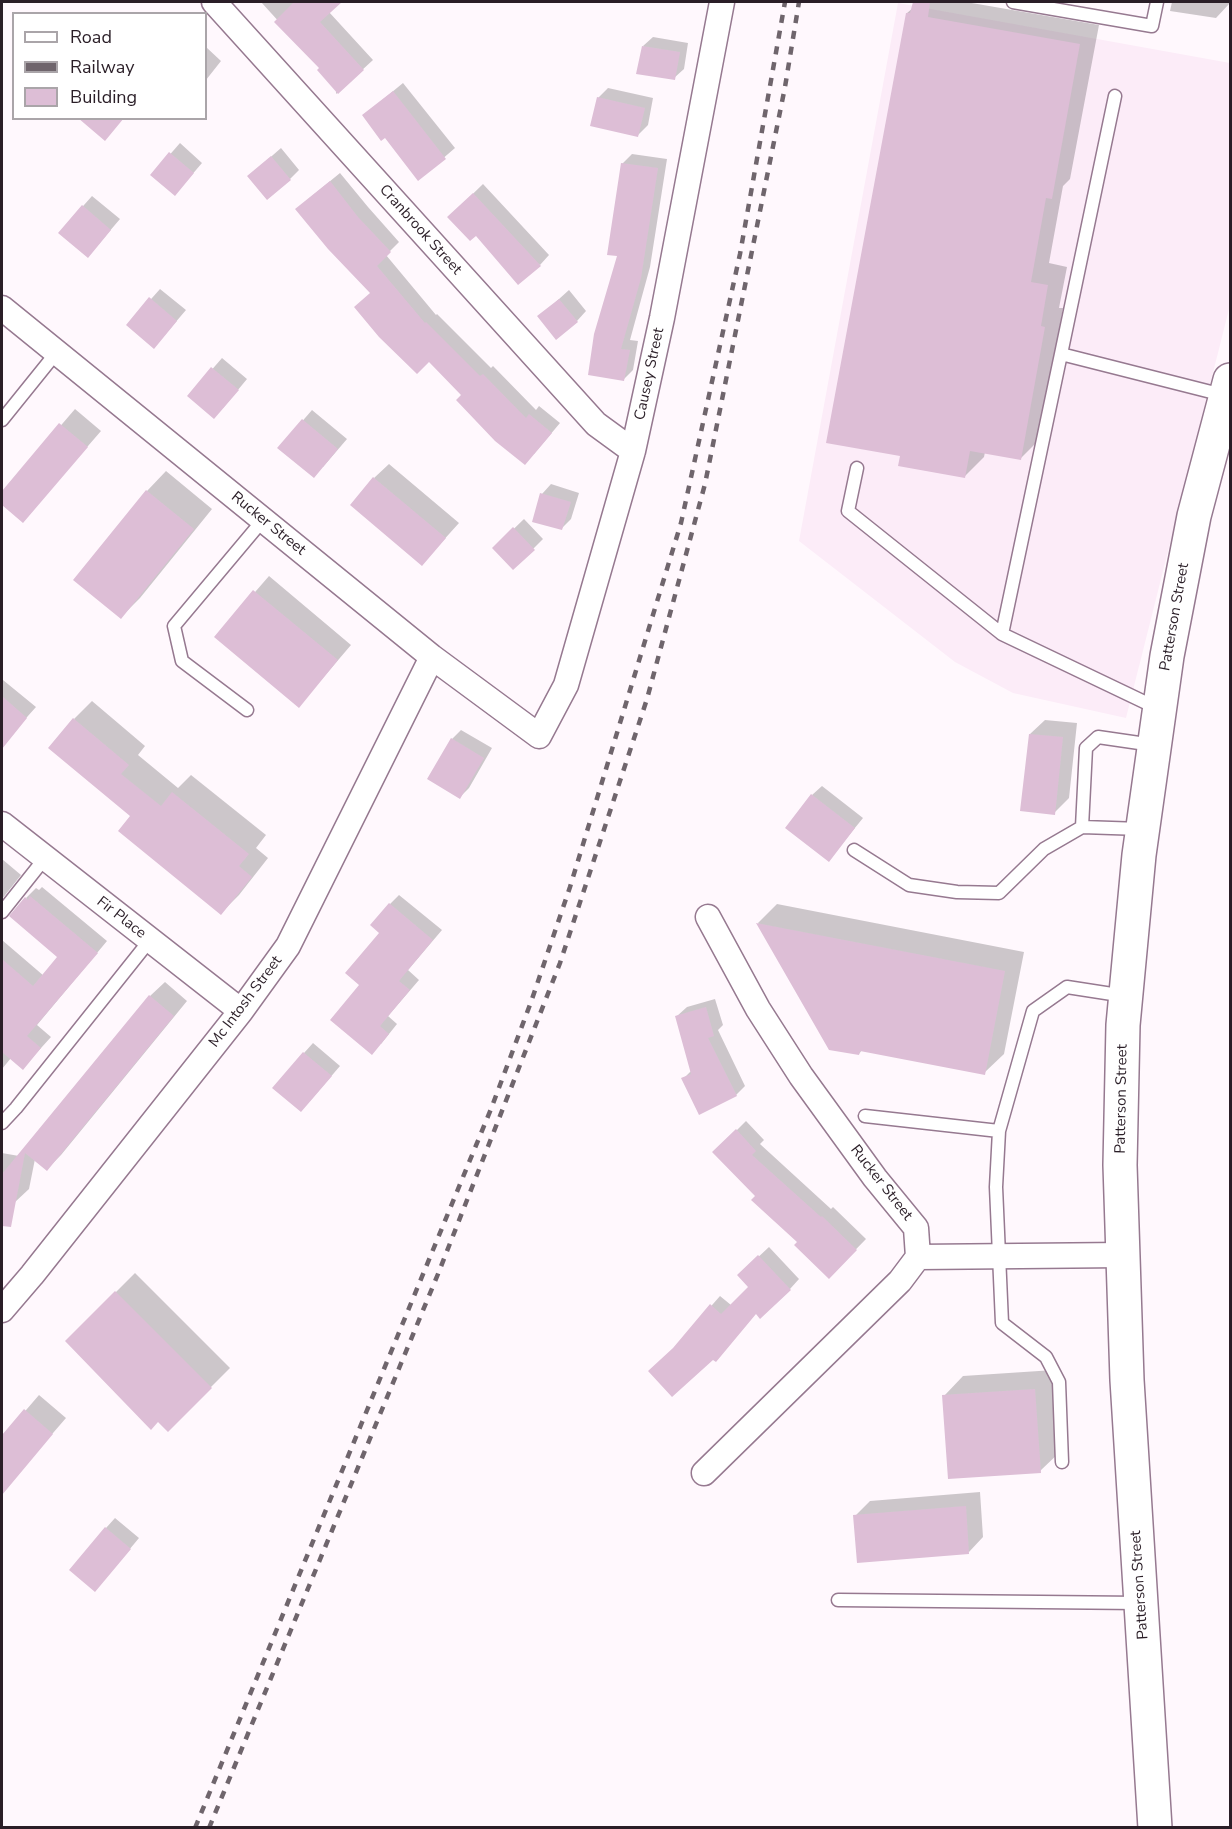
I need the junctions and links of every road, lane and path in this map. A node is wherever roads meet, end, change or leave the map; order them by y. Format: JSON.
{"nodes":[{"id":1,"x":214,"y":2,"type":"edge"},
{"id":2,"x":1013,"y":2,"type":"edge"},
{"id":3,"x":1157,"y":2,"type":"edge"},
{"id":4,"x":715,"y":4,"type":"edge"},
{"id":5,"x":1114,"y":96,"type":"dead end"},
{"id":6,"x":2,"y":308,"type":"edge"},
{"id":7,"x":56,"y":353,"type":"junction"},
{"id":8,"x":1061,"y":354,"type":"junction"},
{"id":9,"x":1228,"y":388,"type":"edge"},
{"id":10,"x":2,"y":420,"type":"edge"},
{"id":11,"x":633,"y":452,"type":"junction"},
{"id":12,"x":857,"y":468,"type":"dead end"},
{"id":13,"x":262,"y":520,"type":"junction"},
{"id":14,"x":1002,"y":634,"type":"junction"},
{"id":15,"x":432,"y":657,"type":"junction"},
{"id":16,"x":247,"y":710,"type":"dead end"},
{"id":17,"x":1160,"y":710,"type":"junction"},
{"id":18,"x":539,"y":735,"type":"joint"},
{"id":19,"x":1155,"y":745,"type":"junction"},
{"id":20,"x":2,"y":824,"type":"edge"},
{"id":21,"x":1082,"y":827,"type":"junction"},
{"id":22,"x":1143,"y":830,"type":"junction"},
{"id":23,"x":854,"y":850,"type":"dead end"},
{"id":24,"x":45,"y":858,"type":"junction"},
{"id":25,"x":2,"y":912,"type":"edge"},
{"id":26,"x":708,"y":917,"type":"dead end"},
{"id":27,"x":150,"y":940,"type":"junction"},
{"id":28,"x":1126,"y":996,"type":"junction"},
{"id":29,"x":241,"y":1011,"type":"junction"},
{"id":30,"x":865,"y":1116,"type":"dead end"},
{"id":31,"x":2,"y":1123,"type":"edge"},
{"id":32,"x":999,"y":1131,"type":"junction"},
{"id":33,"x":1000,"y":1256,"type":"junction"},
{"id":34,"x":1123,"y":1256,"type":"junction"},
{"id":35,"x":918,"y":1257,"type":"junction"},
{"id":36,"x":2,"y":1310,"type":"edge"},
{"id":37,"x":1062,"y":1462,"type":"dead end"},
{"id":38,"x":704,"y":1473,"type":"dead end"},
{"id":39,"x":838,"y":1600,"type":"dead end"},
{"id":40,"x":1141,"y":1603,"type":"junction"},
{"id":41,"x":1155,"y":1827,"type":"edge"}],
"edges":[{"from":1,"to":11,"type":"street","name":"Cranbrook Street"},
{"from":2,"to":3,"type":"lane"},
{"from":4,"to":11,"type":"street","name":"Causey Street"},
{"from":5,"to":8,"type":"lane"},
{"from":6,"to":7,"type":"street","name":"Rucker Street"},
{"from":7,"to":10,"type":"lane"},
{"from":7,"to":13,"type":"street","name":"Rucker Street"},
{"from":8,"to":9,"type":"lane"},
{"from":8,"to":14,"type":"lane"},
{"from":9,"to":17,"type":"main road","name":"Patterson Street"},
{"from":11,"to":18,"type":"street","name":"Causey Street"},
{"from":12,"to":14,"type":"lane"},
{"from":13,"to":15,"type":"street","name":"Rucker Street"},
{"from":13,"to":16,"type":"lane"},
{"from":14,"to":17,"type":"lane"},
{"from":15,"to":18,"type":"street","name":"Rucker Street"},
{"from":15,"to":29,"type":"street","name":"Mc Intosh Street"},
{"from":17,"to":19,"type":"main road","name":"Patterson Street"},
{"from":19,"to":21,"type":"lane"},
{"from":19,"to":22,"type":"main road","name":"Patterson Street"},
{"from":20,"to":24,"type":"street","name":"Fir Place"},
{"from":21,"to":22,"type":"lane"},
{"from":21,"to":23,"type":"lane"},
{"from":22,"to":28,"type":"main road","name":"Patterson Street"},
{"from":24,"to":25,"type":"lane"},
{"from":24,"to":27,"type":"street","name":"Fir Place"},
{"from":26,"to":35,"type":"street","name":"Rucker Street"},
{"from":27,"to":29,"type":"street","name":"Fir Place"},
{"from":27,"to":31,"type":"lane"},
{"from":28,"to":32,"type":"lane"},
{"from":28,"to":34,"type":"main road","name":"Patterson Street"},
{"from":29,"to":36,"type":"street","name":"Mc Intosh Street"},
{"from":30,"to":32,"type":"lane"},
{"from":32,"to":33,"type":"lane"},
{"from":33,"to":34,"type":"street"},
{"from":33,"to":35,"type":"street"},
{"from":33,"to":37,"type":"lane"},
{"from":34,"to":40,"type":"main road","name":"Patterson Street"},
{"from":35,"to":38,"type":"street"},
{"from":39,"to":40,"type":"lane"},
{"from":40,"to":41,"type":"main road","name":"Patterson Street"}]}
